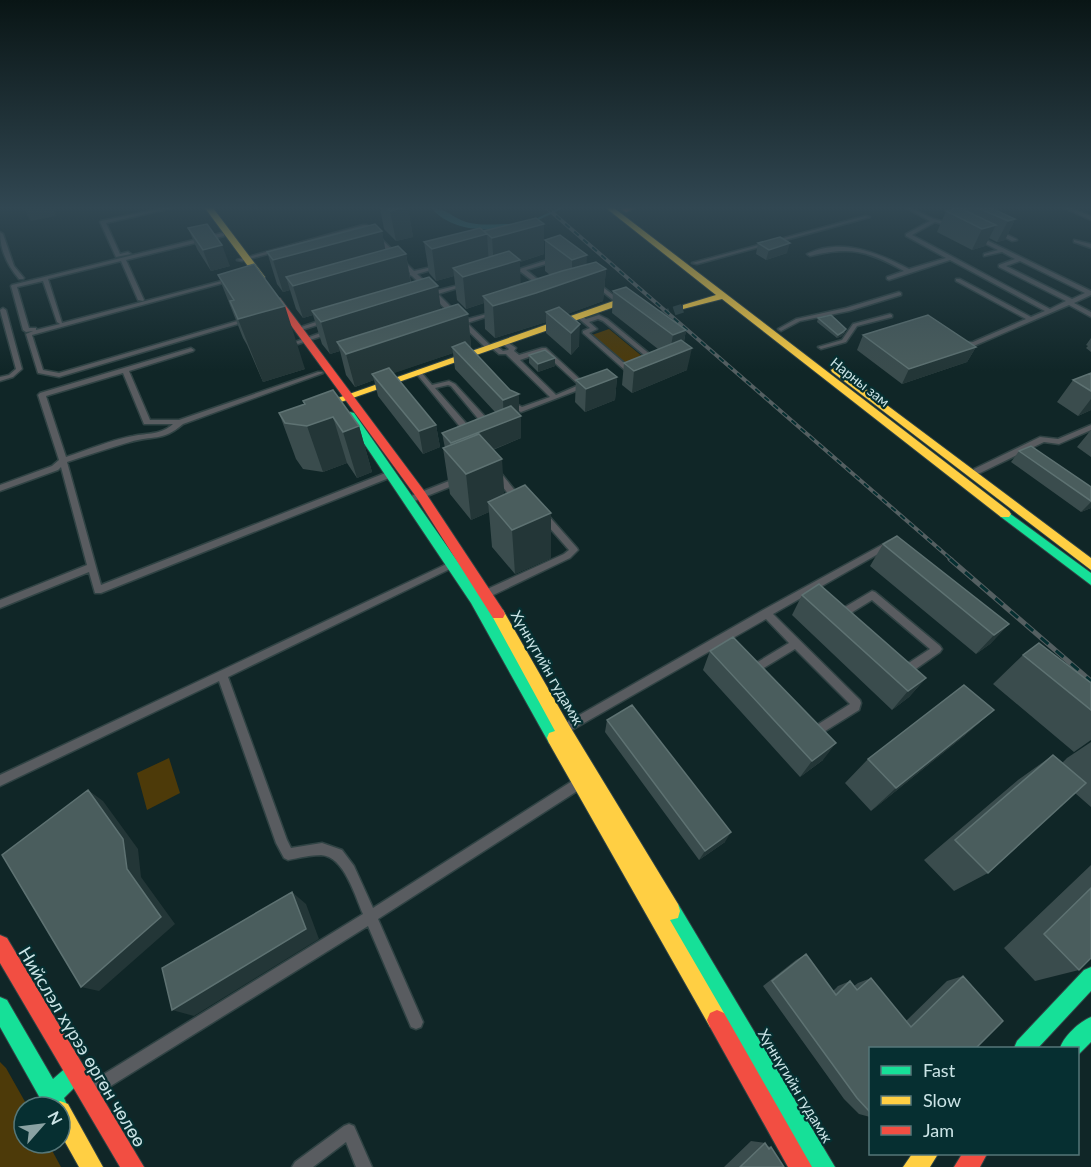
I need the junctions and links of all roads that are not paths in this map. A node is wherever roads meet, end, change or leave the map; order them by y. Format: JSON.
{"nodes":[{"id":1,"x":9,"y":262,"type":"edge"},
{"id":2,"x":112,"y":262,"type":"edge"},
{"id":3,"x":124,"y":262,"type":"edge"},
{"id":4,"x":246,"y":262,"type":"edge"},
{"id":5,"x":396,"y":262,"type":"edge"},
{"id":6,"x":547,"y":262,"type":"edge"},
{"id":7,"x":688,"y":262,"type":"edge"},
{"id":8,"x":689,"y":262,"type":"edge"},
{"id":9,"x":706,"y":262,"type":"edge"},
{"id":10,"x":891,"y":262,"type":"edge"},
{"id":11,"x":936,"y":262,"type":"edge"},
{"id":12,"x":959,"y":262,"type":"edge"},
{"id":13,"x":1011,"y":262,"type":"edge"},
{"id":14,"x":1027,"y":262,"type":"edge"},
{"id":15,"x":445,"y":264,"type":"edge"},
{"id":16,"x":693,"y":266,"type":"junction"},
{"id":17,"x":522,"y":270,"type":"junction"},
{"id":18,"x":908,"y":271,"type":"junction"},
{"id":19,"x":412,"y":274,"type":"junction"},
{"id":20,"x":500,"y":274,"type":"edge"},
{"id":21,"x":585,"y":276,"type":"edge"},
{"id":22,"x":21,"y":278,"type":"dead end"},
{"id":23,"x":45,"y":278,"type":"junction"},
{"id":24,"x":889,"y":278,"type":"dead end"},
{"id":25,"x":958,"y":280,"type":"dead end"},
{"id":26,"x":473,"y":281,"type":"edge"},
{"id":27,"x":601,"y":288,"type":"junction"},
{"id":28,"x":592,"y":291,"type":"edge"},
{"id":29,"x":417,"y":292,"type":"edge"},
{"id":30,"x":1090,"y":293,"type":"edge"},
{"id":31,"x":432,"y":294,"type":"junction"},
{"id":32,"x":552,"y":294,"type":"edge"},
{"id":33,"x":899,"y":294,"type":"dead end"},
{"id":34,"x":721,"y":295,"type":"junction"},
{"id":35,"x":141,"y":300,"type":"junction"},
{"id":36,"x":1070,"y":301,"type":"junction"},
{"id":37,"x":426,"y":302,"type":"edge"},
{"id":38,"x":619,"y":302,"type":"junction"},
{"id":39,"x":685,"y":306,"type":"tunnel mouth"},
{"id":40,"x":507,"y":308,"type":"edge"},
{"id":41,"x":639,"y":309,"type":"tunnel mouth"},
{"id":42,"x":3,"y":310,"type":"dead end"},
{"id":43,"x":1050,"y":310,"type":"junction"},
{"id":44,"x":1091,"y":315,"type":"edge"},
{"id":45,"x":890,"y":316,"type":"dead end"},
{"id":46,"x":254,"y":318,"type":"edge"},
{"id":47,"x":582,"y":318,"type":"junction"},
{"id":48,"x":330,"y":319,"type":"edge"},
{"id":49,"x":1031,"y":319,"type":"junction"},
{"id":50,"x":60,"y":322,"type":"junction"},
{"id":51,"x":461,"y":325,"type":"junction"},
{"id":52,"x":781,"y":329,"type":"junction"},
{"id":53,"x":338,"y":330,"type":"edge"},
{"id":54,"x":301,"y":337,"type":"junction"},
{"id":55,"x":961,"y":344,"type":"edge"},
{"id":56,"x":496,"y":346,"type":"junction"},
{"id":57,"x":821,"y":347,"type":"dead end"},
{"id":58,"x":191,"y":350,"type":"dead end"},
{"id":59,"x":465,"y":356,"type":"junction"},
{"id":60,"x":645,"y":364,"type":"edge"},
{"id":61,"x":476,"y":367,"type":"edge"},
{"id":62,"x":637,"y":367,"type":"edge"},
{"id":63,"x":125,"y":370,"type":"junction"},
{"id":64,"x":319,"y":372,"type":"junction"},
{"id":65,"x":418,"y":372,"type":"junction"},
{"id":66,"x":0,"y":379,"type":"edge"},
{"id":67,"x":432,"y":387,"type":"junction"},
{"id":68,"x":343,"y":398,"type":"junction"},
{"id":69,"x":555,"y":398,"type":"junction"},
{"id":70,"x":508,"y":400,"type":"edge"},
{"id":71,"x":180,"y":422,"type":"junction"},
{"id":72,"x":1091,"y":427,"type":"edge"},
{"id":73,"x":930,"y":449,"type":"junction"},
{"id":74,"x":63,"y":461,"type":"junction"},
{"id":75,"x":492,"y":467,"type":"edge"},
{"id":76,"x":977,"y":471,"type":"dead end"},
{"id":77,"x":391,"y":474,"type":"junction"},
{"id":78,"x":470,"y":476,"type":"edge"},
{"id":79,"x":0,"y":488,"type":"edge"},
{"id":80,"x":525,"y":494,"type":"edge"},
{"id":81,"x":415,"y":497,"type":"junction"},
{"id":82,"x":539,"y":510,"type":"edge"},
{"id":83,"x":893,"y":542,"type":"edge"},
{"id":84,"x":453,"y":564,"type":"junction"},
{"id":85,"x":1091,"y":565,"type":"edge"},
{"id":86,"x":92,"y":567,"type":"junction"},
{"id":87,"x":1091,"y":580,"type":"edge"},
{"id":88,"x":486,"y":594,"type":"junction"},
{"id":89,"x":0,"y":604,"type":"edge"},
{"id":90,"x":766,"y":613,"type":"junction"},
{"id":91,"x":843,"y":613,"type":"edge"},
{"id":92,"x":723,"y":638,"type":"junction"},
{"id":93,"x":796,"y":644,"type":"junction"},
{"id":94,"x":730,"y":646,"type":"edge"},
{"id":95,"x":898,"y":663,"type":"edge"},
{"id":96,"x":754,"y":669,"type":"edge"},
{"id":97,"x":222,"y":674,"type":"junction"},
{"id":98,"x":807,"y":722,"type":"edge"},
{"id":99,"x":559,"y":733,"type":"junction"},
{"id":100,"x":0,"y":781,"type":"edge"},
{"id":101,"x":581,"y":782,"type":"junction"},
{"id":102,"x":370,"y":917,"type":"junction"},
{"id":103,"x":0,"y":945,"type":"edge"},
{"id":104,"x":1091,"y":977,"type":"edge"},
{"id":105,"x":0,"y":1007,"type":"edge"},
{"id":106,"x":416,"y":1022,"type":"dead end"},
{"id":107,"x":1091,"y":1027,"type":"edge"},
{"id":108,"x":1025,"y":1047,"type":"edge"},
{"id":109,"x":1071,"y":1047,"type":"edge"},
{"id":110,"x":76,"y":1072,"type":"junction"},
{"id":111,"x":88,"y":1092,"type":"junction"},
{"id":112,"x":51,"y":1095,"type":"edge"},
{"id":113,"x":59,"y":1095,"type":"edge"},
{"id":114,"x":72,"y":1133,"type":"edge"},
{"id":115,"x":926,"y":1155,"type":"edge"},
{"id":116,"x":975,"y":1155,"type":"edge"},
{"id":117,"x":92,"y":1167,"type":"edge"},
{"id":118,"x":133,"y":1167,"type":"edge"},
{"id":119,"x":300,"y":1167,"type":"edge"},
{"id":120,"x":364,"y":1167,"type":"edge"},
{"id":121,"x":801,"y":1167,"type":"edge"},
{"id":122,"x":824,"y":1167,"type":"edge"},
{"id":123,"x":914,"y":1167,"type":"edge"},
{"id":124,"x":964,"y":1167,"type":"edge"}],
"edges":[{"from":1,"to":22,"type":"street"},
{"from":2,"to":23,"type":"street"},
{"from":3,"to":35,"type":"street"},
{"from":4,"to":54,"type":"main road","name":"Хүннүгийн гудамж"},
{"from":5,"to":19,"type":"street"},
{"from":6,"to":17,"type":"street"},
{"from":7,"to":16,"type":"main road","name":"Нарны зам"},
{"from":8,"to":16,"type":"main road","name":"Нарны зам"},
{"from":9,"to":16,"type":"street"},
{"from":10,"to":18,"type":"street"},
{"from":11,"to":18,"type":"street"},
{"from":12,"to":43,"type":"street"},
{"from":13,"to":36,"type":"street"},
{"from":14,"to":30,"type":"street"},
{"from":15,"to":19,"type":"street"},
{"from":16,"to":34,"type":"main road","name":"Нарны зам"},
{"from":16,"to":52,"type":"main road","name":"Нарны зам"},
{"from":17,"to":20,"type":"street"},
{"from":17,"to":32,"type":"street"},
{"from":18,"to":24,"type":"street"},
{"from":19,"to":31,"type":"street"},
{"from":21,"to":27,"type":"street"},
{"from":23,"to":50,"type":"street"},
{"from":23,"to":50,"type":"street"},
{"from":25,"to":49,"type":"street"},
{"from":26,"to":31,"type":"street"},
{"from":27,"to":28,"type":"street"},
{"from":27,"to":38,"type":"street"},
{"from":29,"to":31,"type":"street"},
{"from":30,"to":36,"type":"street"},
{"from":31,"to":37,"type":"street"},
{"from":31,"to":51,"type":"street"},
{"from":33,"to":52,"type":"street"},
{"from":34,"to":39,"type":"main road"},
{"from":34,"to":73,"type":"main road","name":"Нарны зам"},
{"from":35,"to":46,"type":"street"},
{"from":35,"to":50,"type":"street"},
{"from":36,"to":43,"type":"street"},
{"from":36,"to":44,"type":"street"},
{"from":38,"to":41,"type":"main road"},
{"from":38,"to":47,"type":"main road"},
{"from":40,"to":51,"type":"street"},
{"from":42,"to":66,"type":"street"},
{"from":43,"to":49,"type":"street"},
{"from":45,"to":57,"type":"street"},
{"from":47,"to":56,"type":"main road"},
{"from":47,"to":60,"type":"street"},
{"from":47,"to":62,"type":"street"},
{"from":48,"to":54,"type":"street"},
{"from":49,"to":55,"type":"street"},
{"from":51,"to":56,"type":"street"},
{"from":52,"to":73,"type":"main road","name":"Нарны зам"},
{"from":53,"to":54,"type":"street"},
{"from":54,"to":64,"type":"main road","name":"Хүннүгийн гудамж"},
{"from":54,"to":68,"type":"main road","name":"Хүннүгийн гудамж"},
{"from":56,"to":59,"type":"main road"},
{"from":56,"to":69,"type":"street"},
{"from":56,"to":69,"type":"street"},
{"from":58,"to":63,"type":"street"},
{"from":59,"to":61,"type":"street"},
{"from":59,"to":65,"type":"main road"},
{"from":63,"to":71,"type":"street"},
{"from":63,"to":74,"type":"street"},
{"from":64,"to":68,"type":"main road","name":"Хүннүгийн гудамж"},
{"from":64,"to":71,"type":"street"},
{"from":65,"to":67,"type":"street"},
{"from":65,"to":68,"type":"main road"},
{"from":67,"to":67,"type":"street"},
{"from":68,"to":77,"type":"main road","name":"Хүннүгийн гудамж"},
{"from":68,"to":81,"type":"main road","name":"Хүннүгийн гудамж"},
{"from":69,"to":70,"type":"street"},
{"from":71,"to":74,"type":"street"},
{"from":72,"to":76,"type":"street"},
{"from":73,"to":85,"type":"main road","name":"Нарны зам"},
{"from":73,"to":87,"type":"main road","name":"Нарны зам"},
{"from":74,"to":79,"type":"street"},
{"from":74,"to":86,"type":"street"},
{"from":75,"to":80,"type":"street"},
{"from":77,"to":81,"type":"main road","name":"Хүннүгийн гудамж"},
{"from":77,"to":86,"type":"street"},
{"from":78,"to":81,"type":"street"},
{"from":81,"to":84,"type":"main road","name":"Хүннүгийн гудамж"},
{"from":81,"to":88,"type":"main road","name":"Хүннүгийн гудамж"},
{"from":82,"to":88,"type":"street"},
{"from":83,"to":90,"type":"street"},
{"from":84,"to":97,"type":"street"},
{"from":84,"to":99,"type":"main road","name":"Хүннүгийн гудамж"},
{"from":86,"to":89,"type":"street"},
{"from":88,"to":99,"type":"main road","name":"Хүннүгийн гудамж"},
{"from":90,"to":92,"type":"street"},
{"from":90,"to":93,"type":"street"},
{"from":91,"to":95,"type":"street"},
{"from":92,"to":94,"type":"street"},
{"from":92,"to":99,"type":"street"},
{"from":93,"to":96,"type":"street"},
{"from":93,"to":98,"type":"street"},
{"from":97,"to":100,"type":"street"},
{"from":97,"to":102,"type":"street"},
{"from":99,"to":101,"type":"main road","name":"Хүннүгийн гудамж"},
{"from":99,"to":122,"type":"main road","name":"Хүннүгийн гудамж"},
{"from":101,"to":102,"type":"street"},
{"from":101,"to":121,"type":"main road","name":"Хүннүгийн гудамж"},
{"from":102,"to":106,"type":"street"},
{"from":102,"to":111,"type":"street"},
{"from":103,"to":110,"type":"main road","name":"Нийслэл хүрээ өргөн чөлөө"},
{"from":104,"to":108,"type":"main road"},
{"from":105,"to":112,"type":"main road"},
{"from":107,"to":109,"type":"main road"},
{"from":110,"to":111,"type":"main road","name":"Нийслэл хүрээ өргөн чөлөө"},
{"from":110,"to":113,"type":"main road"},
{"from":111,"to":118,"type":"main road","name":"Нийслэл хүрээ өргөн чөлөө"},
{"from":114,"to":117,"type":"main road"},
{"from":115,"to":123,"type":"main road"},
{"from":116,"to":124,"type":"main road"},
{"from":119,"to":120,"type":"street"}]}
